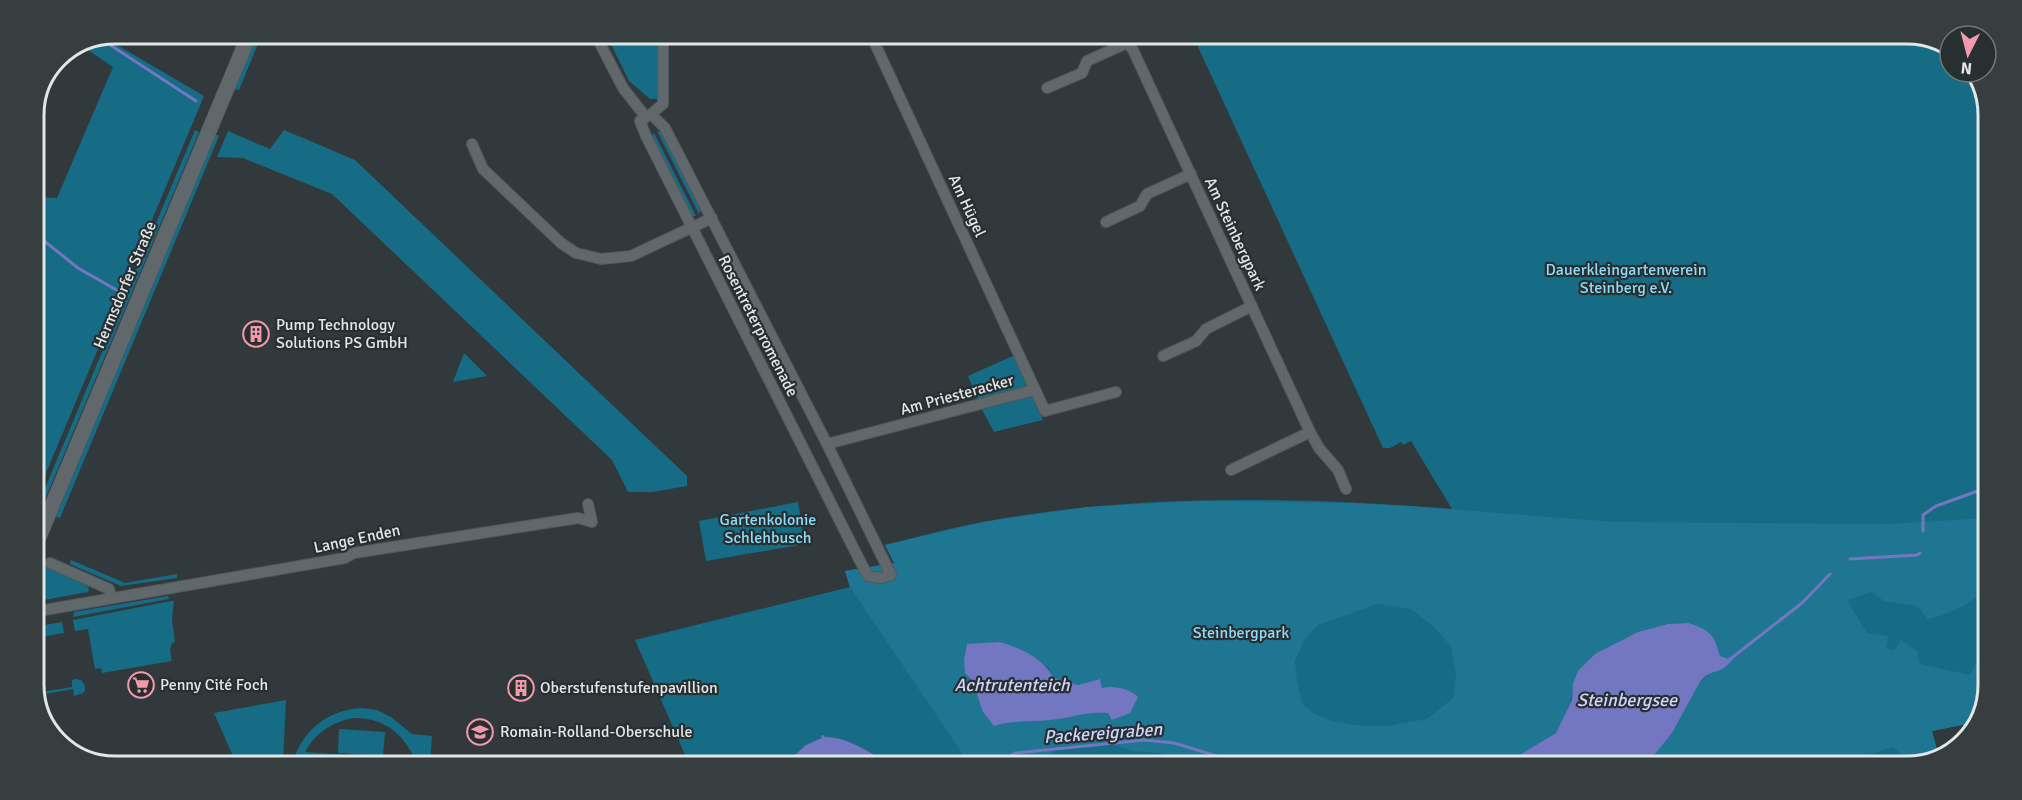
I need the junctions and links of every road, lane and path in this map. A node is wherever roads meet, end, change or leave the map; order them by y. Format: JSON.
{"nodes":[{"id":1,"x":246,"y":43,"type":"edge"},
{"id":2,"x":600,"y":43,"type":"edge"},
{"id":3,"x":663,"y":43,"type":"edge"},
{"id":4,"x":875,"y":43,"type":"edge"},
{"id":5,"x":1117,"y":43,"type":"edge"},
{"id":6,"x":1127,"y":43,"type":"edge"},
{"id":7,"x":1047,"y":88,"type":"dead end"},
{"id":8,"x":648,"y":115,"type":"junction"},
{"id":9,"x":472,"y":144,"type":"dead end"},
{"id":10,"x":1191,"y":174,"type":"junction"},
{"id":11,"x":711,"y":218,"type":"junction"},
{"id":12,"x":1106,"y":222,"type":"dead end"},
{"id":13,"x":691,"y":228,"type":"junction"},
{"id":14,"x":1252,"y":306,"type":"junction"},
{"id":15,"x":1162,"y":357,"type":"dead end"},
{"id":16,"x":1035,"y":390,"type":"junction"},
{"id":17,"x":1116,"y":392,"type":"dead end"},
{"id":18,"x":818,"y":429,"type":"junction"},
{"id":19,"x":1310,"y":432,"type":"junction"},
{"id":20,"x":799,"y":439,"type":"junction"},
{"id":21,"x":827,"y":444,"type":"junction"},
{"id":22,"x":1231,"y":470,"type":"dead end"},
{"id":23,"x":1346,"y":489,"type":"dead end"},
{"id":24,"x":588,"y":504,"type":"dead end"},
{"id":25,"x":44,"y":525,"type":"edge"},
{"id":26,"x":50,"y":563,"type":"dead end"},
{"id":27,"x":111,"y":598,"type":"junction"},
{"id":28,"x":44,"y":610,"type":"edge"}],
"edges":[{"from":1,"to":25,"type":"main road","name":"Hermsdorfer Straße"},
{"from":2,"to":8,"type":"street","name":"Rosentreterpromenade"},
{"from":3,"to":8,"type":"street"},
{"from":4,"to":16,"type":"street","name":"Am Hügel"},
{"from":5,"to":7,"type":"street","name":"Am Steinbergpark"},
{"from":6,"to":10,"type":"street","name":"Am Steinbergpark"},
{"from":8,"to":11,"type":"street","name":"Rosentreterpromenade"},
{"from":8,"to":13,"type":"street","name":"Rosentreterpromenade"},
{"from":9,"to":13,"type":"street"},
{"from":10,"to":12,"type":"street","name":"Am Steinbergpark"},
{"from":10,"to":14,"type":"street","name":"Am Steinbergpark"},
{"from":11,"to":13,"type":"street"},
{"from":11,"to":18,"type":"street","name":"Rosentreterpromenade"},
{"from":13,"to":20,"type":"street","name":"Rosentreterpromenade"},
{"from":14,"to":15,"type":"street","name":"Am Steinbergpark"},
{"from":14,"to":19,"type":"street","name":"Am Steinbergpark"},
{"from":16,"to":17,"type":"street","name":"Am Priesteracker"},
{"from":16,"to":21,"type":"street","name":"Am Priesteracker"},
{"from":18,"to":20,"type":"street"},
{"from":18,"to":21,"type":"street","name":"Rosentreterpromenade"},
{"from":19,"to":22,"type":"street"},
{"from":19,"to":23,"type":"street","name":"Am Steinbergpark"},
{"from":20,"to":21,"type":"street","name":"Rosentreterpromenade"},
{"from":24,"to":27,"type":"street","name":"Lange Enden"},
{"from":26,"to":27,"type":"street"},
{"from":27,"to":28,"type":"street","name":"Lange Enden"}]}
